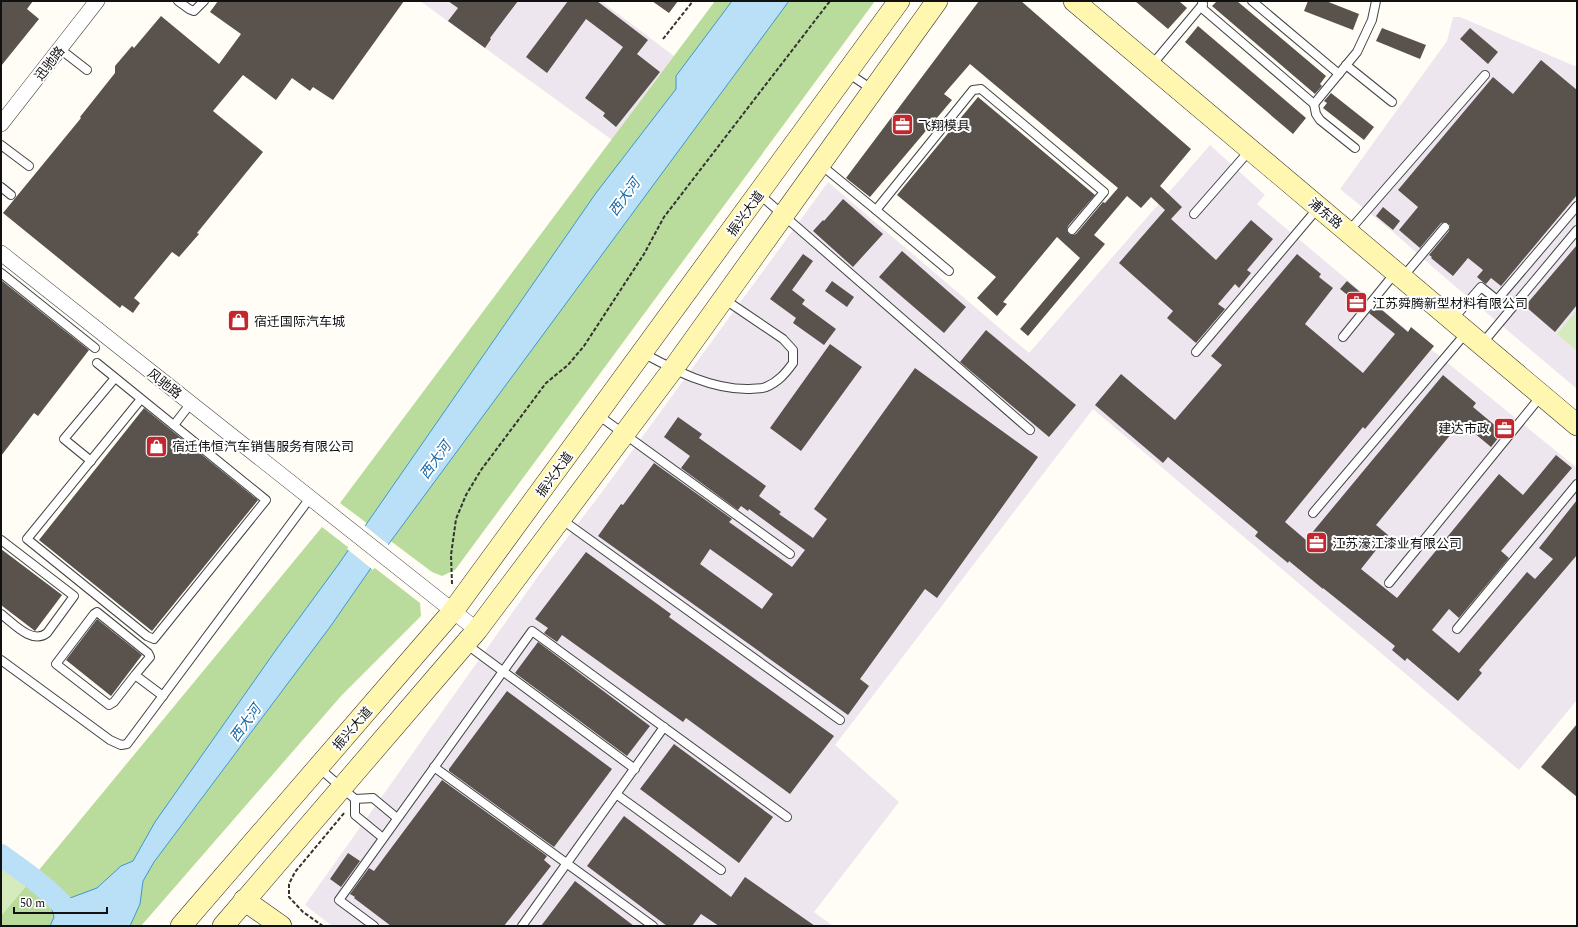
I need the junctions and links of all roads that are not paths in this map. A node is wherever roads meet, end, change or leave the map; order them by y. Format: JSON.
{"nodes":[{"id":1,"x":98,"y":1,"type":"edge"},
{"id":2,"x":178,"y":1,"type":"edge"},
{"id":3,"x":204,"y":1,"type":"edge"},
{"id":4,"x":899,"y":1,"type":"edge"},
{"id":5,"x":937,"y":1,"type":"edge"},
{"id":6,"x":1074,"y":1,"type":"edge"},
{"id":7,"x":1252,"y":1,"type":"edge"},
{"id":8,"x":1376,"y":1,"type":"edge"},
{"id":9,"x":1203,"y":2,"type":"edge"},
{"id":10,"x":60,"y":49,"type":"junction"},
{"id":11,"x":1346,"y":65,"type":"junction"},
{"id":12,"x":1151,"y":66,"type":"junction"},
{"id":13,"x":87,"y":70,"type":"dead end"},
{"id":14,"x":847,"y":73,"type":"junction"},
{"id":15,"x":1339,"y":74,"type":"junction"},
{"id":16,"x":1485,"y":74,"type":"dead end"},
{"id":17,"x":873,"y":91,"type":"junction"},
{"id":18,"x":1392,"y":102,"type":"dead end"},
{"id":19,"x":1314,"y":104,"type":"junction"},
{"id":20,"x":1,"y":124,"type":"edge"},
{"id":21,"x":1,"y":145,"type":"edge"},
{"id":22,"x":1355,"y":148,"type":"dead end"},
{"id":23,"x":1250,"y":149,"type":"junction"},
{"id":24,"x":820,"y":164,"type":"junction"},
{"id":25,"x":29,"y":166,"type":"dead end"},
{"id":26,"x":1,"y":187,"type":"edge"},
{"id":27,"x":759,"y":194,"type":"junction"},
{"id":28,"x":11,"y":195,"type":"dead end"},
{"id":29,"x":1577,"y":206,"type":"edge"},
{"id":30,"x":1318,"y":207,"type":"junction"},
{"id":31,"x":876,"y":210,"type":"junction"},
{"id":32,"x":1194,"y":214,"type":"dead end"},
{"id":33,"x":783,"y":215,"type":"junction"},
{"id":34,"x":1445,"y":227,"type":"dead end"},
{"id":35,"x":1072,"y":230,"type":"dead end"},
{"id":36,"x":1577,"y":230,"type":"edge"},
{"id":37,"x":1348,"y":232,"type":"junction"},
{"id":38,"x":1,"y":253,"type":"edge"},
{"id":39,"x":949,"y":271,"type":"dead end"},
{"id":40,"x":1,"y":273,"type":"edge"},
{"id":41,"x":27,"y":273,"type":"junction"},
{"id":42,"x":1399,"y":275,"type":"junction"},
{"id":43,"x":17,"y":286,"type":"junction"},
{"id":44,"x":724,"y":298,"type":"junction"},
{"id":45,"x":1467,"y":332,"type":"junction"},
{"id":46,"x":1343,"y":337,"type":"dead end"},
{"id":47,"x":96,"y":348,"type":"dead end"},
{"id":48,"x":1196,"y":352,"type":"dead end"},
{"id":49,"x":642,"y":353,"type":"junction"},
{"id":50,"x":97,"y":363,"type":"dead end"},
{"id":51,"x":673,"y":369,"type":"junction"},
{"id":52,"x":115,"y":378,"type":"junction"},
{"id":53,"x":1542,"y":396,"type":"junction"},
{"id":54,"x":141,"y":399,"type":"junction"},
{"id":55,"x":191,"y":403,"type":"junction"},
{"id":56,"x":597,"y":415,"type":"junction"},
{"id":57,"x":174,"y":425,"type":"junction"},
{"id":58,"x":1577,"y":425,"type":"edge"},
{"id":59,"x":1030,"y":430,"type":"dead end"},
{"id":60,"x":624,"y":434,"type":"junction"},
{"id":61,"x":91,"y":461,"type":"junction"},
{"id":62,"x":1577,"y":484,"type":"edge"},
{"id":63,"x":310,"y":498,"type":"junction"},
{"id":64,"x":1313,"y":514,"type":"dead end"},
{"id":65,"x":561,"y":518,"type":"junction"},
{"id":66,"x":1,"y":540,"type":"edge"},
{"id":67,"x":790,"y":554,"type":"dead end"},
{"id":68,"x":1389,"y":583,"type":"dead end"},
{"id":69,"x":453,"y":611,"type":"junction"},
{"id":70,"x":1,"y":614,"type":"edge"},
{"id":71,"x":1457,"y":630,"type":"dead end"},
{"id":72,"x":471,"y":636,"type":"junction"},
{"id":73,"x":1,"y":660,"type":"edge"},
{"id":74,"x":503,"y":671,"type":"junction"},
{"id":75,"x":135,"y":675,"type":"junction"},
{"id":76,"x":163,"y":696,"type":"junction"},
{"id":77,"x":840,"y":720,"type":"dead end"},
{"id":78,"x":664,"y":727,"type":"junction"},
{"id":79,"x":318,"y":767,"type":"junction"},
{"id":80,"x":434,"y":767,"type":"junction"},
{"id":81,"x":634,"y":769,"type":"junction"},
{"id":82,"x":348,"y":793,"type":"junction"},
{"id":83,"x":616,"y":794,"type":"junction"},
{"id":84,"x":787,"y":817,"type":"dead end"},
{"id":85,"x":397,"y":818,"type":"junction"},
{"id":86,"x":383,"y":838,"type":"junction"},
{"id":87,"x":567,"y":864,"type":"junction"},
{"id":88,"x":721,"y":870,"type":"dead end"},
{"id":89,"x":244,"y":900,"type":"junction"},
{"id":90,"x":181,"y":925,"type":"edge"},
{"id":91,"x":223,"y":926,"type":"edge"},
{"id":92,"x":281,"y":926,"type":"edge"},
{"id":93,"x":374,"y":926,"type":"edge"},
{"id":94,"x":522,"y":926,"type":"edge"},
{"id":95,"x":653,"y":926,"type":"edge"}],
"edges":[{"from":1,"to":10,"type":"street","name":"迅驰路"},
{"from":2,"to":3,"type":"lane"},
{"from":4,"to":14,"type":"main road","name":"振兴大道"},
{"from":5,"to":17,"type":"main road"},
{"from":6,"to":12,"type":"main road","name":"浦东路"},
{"from":7,"to":15,"type":"lane"},
{"from":8,"to":11,"type":"lane"},
{"from":9,"to":12,"type":"lane"},
{"from":9,"to":19,"type":"lane"},
{"from":10,"to":13,"type":"lane"},
{"from":10,"to":20,"type":"street","name":"迅驰路"},
{"from":11,"to":15,"type":"lane"},
{"from":11,"to":18,"type":"lane"},
{"from":12,"to":23,"type":"main road","name":"浦东路"},
{"from":14,"to":17,"type":"lane"},
{"from":14,"to":27,"type":"main road","name":"振兴大道"},
{"from":15,"to":19,"type":"lane"},
{"from":16,"to":37,"type":"lane"},
{"from":17,"to":24,"type":"main road"},
{"from":19,"to":22,"type":"lane"},
{"from":21,"to":25,"type":"lane"},
{"from":23,"to":30,"type":"main road","name":"浦东路"},
{"from":23,"to":32,"type":"lane"},
{"from":24,"to":31,"type":"lane"},
{"from":24,"to":33,"type":"main road"},
{"from":26,"to":28,"type":"lane"},
{"from":27,"to":33,"type":"lane"},
{"from":27,"to":49,"type":"main road","name":"振兴大道"},
{"from":29,"to":45,"type":"lane"},
{"from":30,"to":37,"type":"main road","name":"浦东路"},
{"from":30,"to":48,"type":"lane"},
{"from":31,"to":35,"type":"lane"},
{"from":31,"to":39,"type":"lane"},
{"from":33,"to":44,"type":"main road"},
{"from":33,"to":59,"type":"lane"},
{"from":34,"to":42,"type":"lane"},
{"from":36,"to":45,"type":"lane"},
{"from":37,"to":42,"type":"main road","name":"浦东路"},
{"from":38,"to":41,"type":"street","name":"风驰路"},
{"from":40,"to":43,"type":"lane"},
{"from":41,"to":43,"type":"lane"},
{"from":41,"to":55,"type":"street","name":"风驰路"},
{"from":42,"to":45,"type":"main road","name":"浦东路"},
{"from":42,"to":46,"type":"lane"},
{"from":43,"to":47,"type":"lane"},
{"from":44,"to":51,"type":"main road"},
{"from":44,"to":51,"type":"lane"},
{"from":45,"to":53,"type":"main road","name":"浦东路"},
{"from":45,"to":64,"type":"lane"},
{"from":49,"to":51,"type":"lane"},
{"from":49,"to":56,"type":"main road","name":"振兴大道"},
{"from":50,"to":52,"type":"lane"},
{"from":51,"to":60,"type":"main road"},
{"from":52,"to":54,"type":"lane"},
{"from":52,"to":61,"type":"lane"},
{"from":53,"to":58,"type":"main road","name":"浦东路"},
{"from":53,"to":68,"type":"lane"},
{"from":54,"to":57,"type":"lane"},
{"from":54,"to":61,"type":"lane"},
{"from":55,"to":57,"type":"lane"},
{"from":55,"to":63,"type":"street","name":"风驰路"},
{"from":56,"to":60,"type":"lane"},
{"from":56,"to":69,"type":"main road","name":"振兴大道"},
{"from":57,"to":61,"type":"lane"},
{"from":60,"to":65,"type":"main road"},
{"from":60,"to":67,"type":"lane"},
{"from":62,"to":71,"type":"lane"},
{"from":63,"to":69,"type":"street","name":"风驰路"},
{"from":63,"to":76,"type":"lane"},
{"from":65,"to":72,"type":"main road"},
{"from":65,"to":77,"type":"lane"},
{"from":66,"to":70,"type":"lane"},
{"from":69,"to":72,"type":"street","name":"风驰路"},
{"from":69,"to":79,"type":"main road","name":"振兴大道"},
{"from":72,"to":74,"type":"lane"},
{"from":72,"to":82,"type":"main road"},
{"from":73,"to":76,"type":"lane"},
{"from":74,"to":78,"type":"lane"},
{"from":74,"to":80,"type":"lane"},
{"from":74,"to":81,"type":"lane"},
{"from":75,"to":75,"type":"lane"},
{"from":75,"to":76,"type":"lane"},
{"from":78,"to":81,"type":"lane"},
{"from":78,"to":84,"type":"lane"},
{"from":79,"to":82,"type":"lane"},
{"from":79,"to":90,"type":"main road","name":"振兴大道"},
{"from":80,"to":85,"type":"lane"},
{"from":80,"to":87,"type":"lane"},
{"from":81,"to":83,"type":"lane"},
{"from":82,"to":85,"type":"lane"},
{"from":82,"to":86,"type":"lane"},
{"from":82,"to":89,"type":"main road"},
{"from":83,"to":87,"type":"lane"},
{"from":83,"to":88,"type":"lane"},
{"from":85,"to":86,"type":"lane"},
{"from":86,"to":93,"type":"lane"},
{"from":87,"to":94,"type":"lane"},
{"from":87,"to":95,"type":"lane"},
{"from":89,"to":91,"type":"main road"},
{"from":89,"to":92,"type":"main road"}]}
